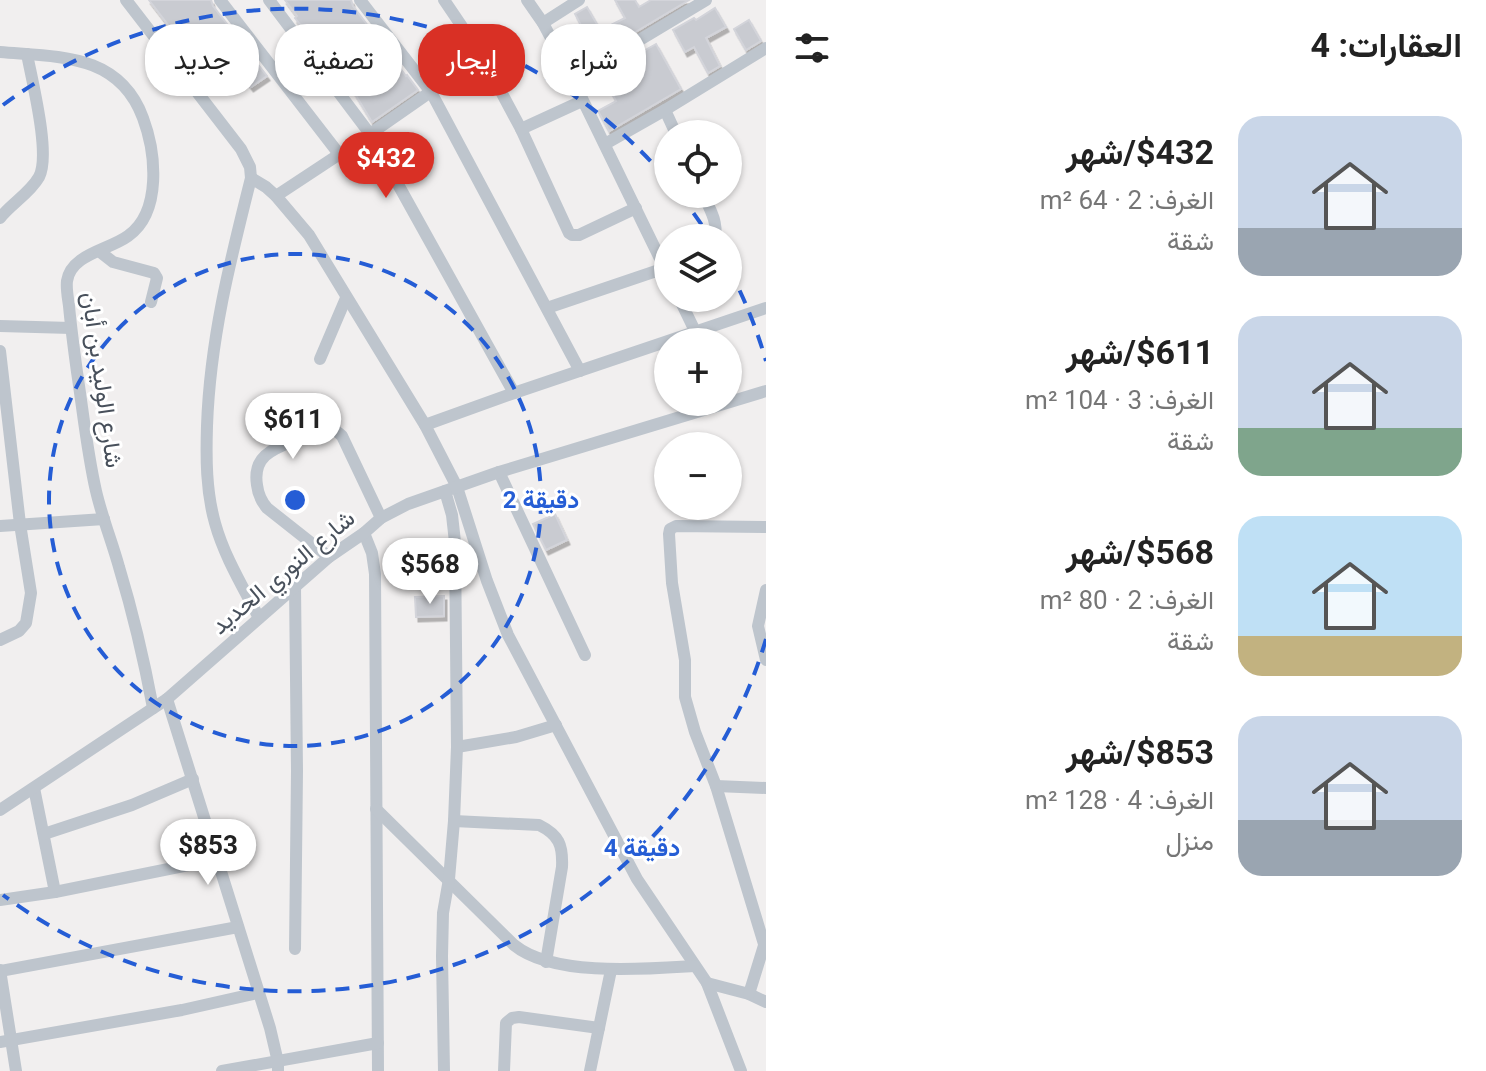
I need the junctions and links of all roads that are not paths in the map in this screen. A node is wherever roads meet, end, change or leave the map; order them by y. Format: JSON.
{"nodes":[{"id":1,"x":126,"y":0,"type":"edge"},
{"id":2,"x":220,"y":0,"type":"edge"},
{"id":3,"x":269,"y":0,"type":"edge"},
{"id":4,"x":360,"y":0,"type":"edge"},
{"id":5,"x":444,"y":0,"type":"edge"},
{"id":6,"x":527,"y":0,"type":"edge"},
{"id":7,"x":579,"y":0,"type":"edge"},
{"id":8,"x":706,"y":0,"type":"edge"},
{"id":9,"x":543,"y":23,"type":"joint"},
{"id":10,"x":460,"y":24,"type":"edge"},
{"id":11,"x":646,"y":36,"type":"edge"},
{"id":12,"x":766,"y":48,"type":"edge"},
{"id":13,"x":0,"y":52,"type":"edge"},
{"id":14,"x":27,"y":54,"type":"junction"},
{"id":15,"x":418,"y":75,"type":"edge"},
{"id":16,"x":425,"y":96,"type":"edge"},
{"id":17,"x":433,"y":96,"type":"edge"},
{"id":18,"x":503,"y":96,"type":"edge"},
{"id":19,"x":580,"y":96,"type":"edge"},
{"id":20,"x":582,"y":101,"type":"junction"},
{"id":21,"x":665,"y":110,"type":"junction"},
{"id":22,"x":670,"y":120,"type":"edge"},
{"id":23,"x":521,"y":129,"type":"junction"},
{"id":24,"x":370,"y":134,"type":"junction"},
{"id":25,"x":605,"y":144,"type":"junction"},
{"id":26,"x":339,"y":154,"type":"junction"},
{"id":27,"x":251,"y":178,"type":"junction"},
{"id":28,"x":276,"y":196,"type":"junction"},
{"id":29,"x":636,"y":208,"type":"junction"},
{"id":30,"x":0,"y":218,"type":"edge"},
{"id":31,"x":654,"y":244,"type":"edge"},
{"id":32,"x":99,"y":251,"type":"junction"},
{"id":33,"x":654,"y":274,"type":"edge"},
{"id":34,"x":346,"y":298,"type":"junction"},
{"id":35,"x":151,"y":302,"type":"dead end"},
{"id":36,"x":547,"y":308,"type":"junction"},
{"id":37,"x":766,"y":308,"type":"edge"},
{"id":38,"x":0,"y":326,"type":"edge"},
{"id":39,"x":71,"y":328,"type":"junction"},
{"id":40,"x":704,"y":328,"type":"edge"},
{"id":41,"x":654,"y":345,"type":"edge"},
{"id":42,"x":0,"y":351,"type":"edge"},
{"id":43,"x":320,"y":359,"type":"dead end"},
{"id":44,"x":580,"y":371,"type":"junction"},
{"id":45,"x":766,"y":391,"type":"edge"},
{"id":46,"x":514,"y":393,"type":"junction"},
{"id":47,"x":425,"y":425,"type":"junction"},
{"id":48,"x":499,"y":472,"type":"junction"},
{"id":49,"x":451,"y":489,"type":"junction"},
{"id":50,"x":381,"y":518,"type":"junction"},
{"id":51,"x":104,"y":519,"type":"junction"},
{"id":52,"x":20,"y":524,"type":"junction"},
{"id":53,"x":0,"y":526,"type":"edge"},
{"id":54,"x":766,"y":527,"type":"edge"},
{"id":55,"x":364,"y":533,"type":"junction"},
{"id":56,"x":329,"y":557,"type":"junction"},
{"id":57,"x":295,"y":586,"type":"junction"},
{"id":58,"x":766,"y":590,"type":"edge"},
{"id":59,"x":259,"y":618,"type":"junction"},
{"id":60,"x":0,"y":640,"type":"edge"},
{"id":61,"x":585,"y":655,"type":"dead end"},
{"id":62,"x":766,"y":660,"type":"edge"},
{"id":63,"x":167,"y":699,"type":"junction"},
{"id":64,"x":153,"y":708,"type":"junction"},
{"id":65,"x":556,"y":725,"type":"junction"},
{"id":66,"x":457,"y":747,"type":"junction"},
{"id":67,"x":193,"y":779,"type":"junction"},
{"id":68,"x":716,"y":786,"type":"junction"},
{"id":69,"x":34,"y":788,"type":"junction"},
{"id":70,"x":766,"y":788,"type":"edge"},
{"id":71,"x":376,"y":809,"type":"junction"},
{"id":72,"x":0,"y":810,"type":"edge"},
{"id":73,"x":454,"y":821,"type":"junction"},
{"id":74,"x":44,"y":834,"type":"junction"},
{"id":75,"x":218,"y":859,"type":"junction"},
{"id":76,"x":449,"y":879,"type":"junction"},
{"id":77,"x":55,"y":892,"type":"junction"},
{"id":78,"x":0,"y":900,"type":"edge"},
{"id":79,"x":238,"y":927,"type":"junction"},
{"id":80,"x":765,"y":941,"type":"edge"},
{"id":81,"x":295,"y":949,"type":"dead end"},
{"id":82,"x":546,"y":962,"type":"junction"},
{"id":83,"x":694,"y":966,"type":"junction"},
{"id":84,"x":611,"y":970,"type":"junction"},
{"id":85,"x":0,"y":971,"type":"edge"},
{"id":86,"x":707,"y":983,"type":"junction"},
{"id":87,"x":258,"y":993,"type":"junction"},
{"id":88,"x":749,"y":994,"type":"junction"},
{"id":89,"x":766,"y":1002,"type":"edge"},
{"id":90,"x":599,"y":1028,"type":"junction"},
{"id":91,"x":6,"y":1041,"type":"edge"},
{"id":92,"x":378,"y":1043,"type":"junction"},
{"id":93,"x":278,"y":1066,"type":"edge"},
{"id":94,"x":16,"y":1071,"type":"edge"},
{"id":95,"x":222,"y":1071,"type":"edge"},
{"id":96,"x":378,"y":1071,"type":"edge"},
{"id":97,"x":444,"y":1071,"type":"edge"},
{"id":98,"x":504,"y":1071,"type":"edge"},
{"id":99,"x":590,"y":1071,"type":"edge"},
{"id":100,"x":741,"y":1071,"type":"edge"}],
"edges":[{"from":1,"to":27,"type":"street"},
{"from":2,"to":26,"type":"street"},
{"from":3,"to":24,"type":"street"},
{"from":4,"to":15,"type":"street"},
{"from":5,"to":10,"type":"street"},
{"from":6,"to":9,"type":"street"},
{"from":7,"to":9,"type":"street"},
{"from":8,"to":11,"type":"street"},
{"from":12,"to":21,"type":"street"},
{"from":13,"to":14,"type":"street","name":"شارع الوليد بن أبان"},
{"from":14,"to":30,"type":"street"},
{"from":14,"to":32,"type":"street","name":"شارع الوليد بن أبان"},
{"from":16,"to":24,"type":"street"},
{"from":17,"to":36,"type":"street"},
{"from":18,"to":23,"type":"street"},
{"from":19,"to":20,"type":"street"},
{"from":20,"to":23,"type":"street"},
{"from":20,"to":25,"type":"street"},
{"from":21,"to":22,"type":"street"},
{"from":21,"to":25,"type":"street"},
{"from":23,"to":29,"type":"street"},
{"from":24,"to":26,"type":"street"},
{"from":24,"to":46,"type":"street"},
{"from":25,"to":29,"type":"street"},
{"from":26,"to":28,"type":"street"},
{"from":27,"to":28,"type":"street"},
{"from":27,"to":59,"type":"street"},
{"from":28,"to":34,"type":"street"},
{"from":29,"to":31,"type":"street"},
{"from":32,"to":35,"type":"street"},
{"from":32,"to":39,"type":"street","name":"شارع الوليد بن أبان"},
{"from":33,"to":36,"type":"street"},
{"from":34,"to":43,"type":"street"},
{"from":34,"to":47,"type":"street"},
{"from":36,"to":44,"type":"street"},
{"from":37,"to":40,"type":"street"},
{"from":38,"to":39,"type":"street"},
{"from":39,"to":51,"type":"street","name":"شارع الوليد بن أبان"},
{"from":41,"to":44,"type":"street"},
{"from":42,"to":52,"type":"street"},
{"from":44,"to":46,"type":"street"},
{"from":45,"to":48,"type":"street","name":"شارع النوري الحديد"},
{"from":46,"to":47,"type":"street"},
{"from":47,"to":49,"type":"street"},
{"from":48,"to":49,"type":"street","name":"شارع النوري الحديد"},
{"from":48,"to":61,"type":"street"},
{"from":49,"to":50,"type":"street","name":"شارع النوري الحديد"},
{"from":49,"to":65,"type":"street"},
{"from":49,"to":66,"type":"street"},
{"from":50,"to":55,"type":"street","name":"شارع النوري الحديد"},
{"from":50,"to":56,"type":"street"},
{"from":51,"to":52,"type":"street"},
{"from":51,"to":64,"type":"street","name":"شارع الوليد بن أبان"},
{"from":52,"to":53,"type":"street"},
{"from":52,"to":60,"type":"street"},
{"from":54,"to":68,"type":"street"},
{"from":55,"to":56,"type":"street","name":"شارع النوري الحديد"},
{"from":55,"to":71,"type":"street"},
{"from":56,"to":57,"type":"street","name":"شارع النوري الحديد"},
{"from":57,"to":59,"type":"street","name":"شارع النوري الحديد"},
{"from":57,"to":81,"type":"street"},
{"from":58,"to":62,"type":"street"},
{"from":59,"to":63,"type":"street","name":"شارع النوري الحديد"},
{"from":63,"to":64,"type":"street","name":"شارع النوري الحديد"},
{"from":63,"to":67,"type":"street"},
{"from":64,"to":69,"type":"street","name":"شارع النوري الحديد"},
{"from":65,"to":66,"type":"street"},
{"from":65,"to":83,"type":"street"},
{"from":66,"to":73,"type":"street"},
{"from":67,"to":74,"type":"street"},
{"from":67,"to":75,"type":"street"},
{"from":68,"to":70,"type":"street"},
{"from":68,"to":80,"type":"street"},
{"from":69,"to":72,"type":"street","name":"شارع النوري الحديد"},
{"from":69,"to":74,"type":"street"},
{"from":71,"to":76,"type":"street"},
{"from":71,"to":92,"type":"street"},
{"from":73,"to":76,"type":"street"},
{"from":73,"to":82,"type":"street"},
{"from":74,"to":77,"type":"street"},
{"from":75,"to":77,"type":"street"},
{"from":75,"to":79,"type":"street"},
{"from":76,"to":82,"type":"street"},
{"from":76,"to":97,"type":"street"},
{"from":77,"to":78,"type":"street"},
{"from":79,"to":85,"type":"street"},
{"from":79,"to":87,"type":"street"},
{"from":80,"to":88,"type":"street"},
{"from":82,"to":84,"type":"street"},
{"from":83,"to":84,"type":"street"},
{"from":83,"to":86,"type":"street"},
{"from":84,"to":90,"type":"street"},
{"from":85,"to":91,"type":"street"},
{"from":86,"to":88,"type":"street"},
{"from":86,"to":100,"type":"street"},
{"from":87,"to":91,"type":"street"},
{"from":87,"to":93,"type":"street"},
{"from":88,"to":89,"type":"street"},
{"from":90,"to":98,"type":"street"},
{"from":90,"to":99,"type":"street"},
{"from":91,"to":94,"type":"street"},
{"from":92,"to":93,"type":"street"},
{"from":92,"to":96,"type":"street"},
{"from":93,"to":95,"type":"street"}]}
